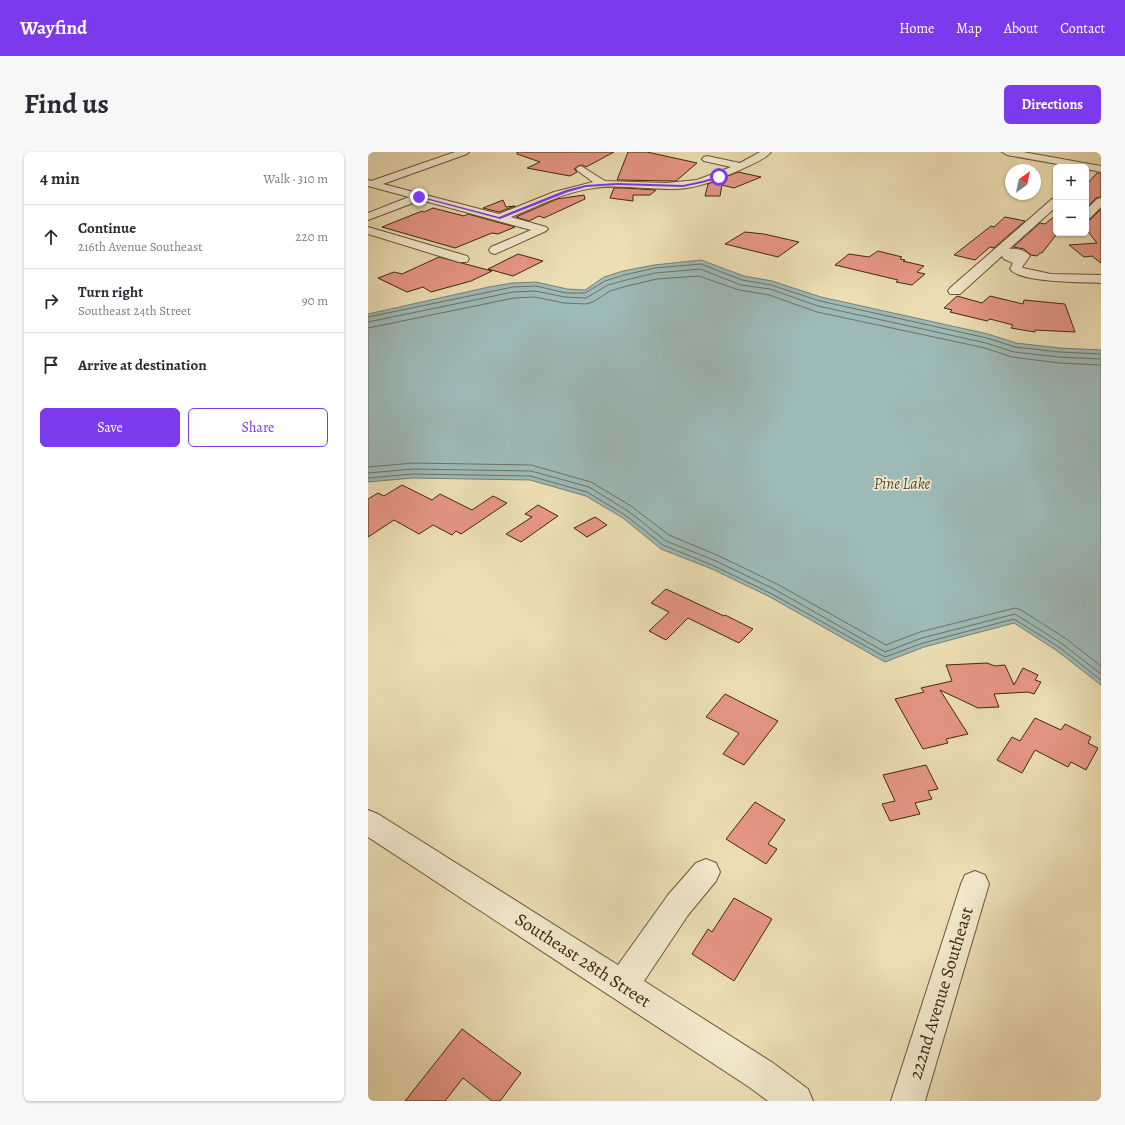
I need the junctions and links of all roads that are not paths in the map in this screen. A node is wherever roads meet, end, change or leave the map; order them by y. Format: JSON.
{"nodes":[{"id":1,"x":464,"y":152,"type":"edge"},
{"id":2,"x":766,"y":152,"type":"edge"},
{"id":3,"x":1007,"y":152,"type":"edge"},
{"id":4,"x":1026,"y":154,"type":"edge"},
{"id":5,"x":707,"y":159,"type":"dead end"},
{"id":6,"x":741,"y":166,"type":"junction"},
{"id":7,"x":581,"y":168,"type":"dead end"},
{"id":8,"x":1094,"y":170,"type":"edge"},
{"id":9,"x":370,"y":184,"type":"edge"},
{"id":10,"x":603,"y":184,"type":"junction"},
{"id":11,"x":419,"y":197,"type":"junction"},
{"id":12,"x":1101,"y":202,"type":"edge"},
{"id":13,"x":1053,"y":204,"type":"edge"},
{"id":14,"x":1089,"y":213,"type":"edge"},
{"id":15,"x":368,"y":217,"type":"edge"},
{"id":16,"x":500,"y":218,"type":"junction"},
{"id":17,"x":368,"y":230,"type":"edge"},
{"id":18,"x":513,"y":254,"type":"dead end"},
{"id":19,"x":463,"y":259,"type":"dead end"},
{"id":20,"x":1021,"y":262,"type":"dead end"},
{"id":21,"x":1101,"y":279,"type":"edge"},
{"id":22,"x":955,"y":291,"type":"dead end"},
{"id":23,"x":368,"y":822,"type":"edge"},
{"id":24,"x":706,"y":872,"type":"dead end"},
{"id":25,"x":975,"y":884,"type":"dead end"},
{"id":26,"x":622,"y":986,"type":"junction"},
{"id":27,"x":796,"y":1101,"type":"edge"},
{"id":28,"x":908,"y":1101,"type":"edge"}],
"edges":[{"from":1,"to":9,"type":"street"},
{"from":2,"to":6,"type":"street"},
{"from":3,"to":4,"type":"street"},
{"from":4,"to":8,"type":"street"},
{"from":5,"to":6,"type":"street"},
{"from":6,"to":10,"type":"street"},
{"from":7,"to":10,"type":"street"},
{"from":9,"to":11,"type":"street"},
{"from":10,"to":16,"type":"street"},
{"from":11,"to":15,"type":"street"},
{"from":11,"to":16,"type":"street"},
{"from":12,"to":14,"type":"street"},
{"from":13,"to":22,"type":"street"},
{"from":16,"to":18,"type":"street"},
{"from":17,"to":19,"type":"street"},
{"from":20,"to":21,"type":"street"},
{"from":23,"to":26,"type":"street","name":"Southeast 28th Street"},
{"from":24,"to":26,"type":"street"},
{"from":25,"to":28,"type":"street","name":"222nd Avenue Southeast"},
{"from":26,"to":27,"type":"street","name":"Southeast 28th Street"}]}
